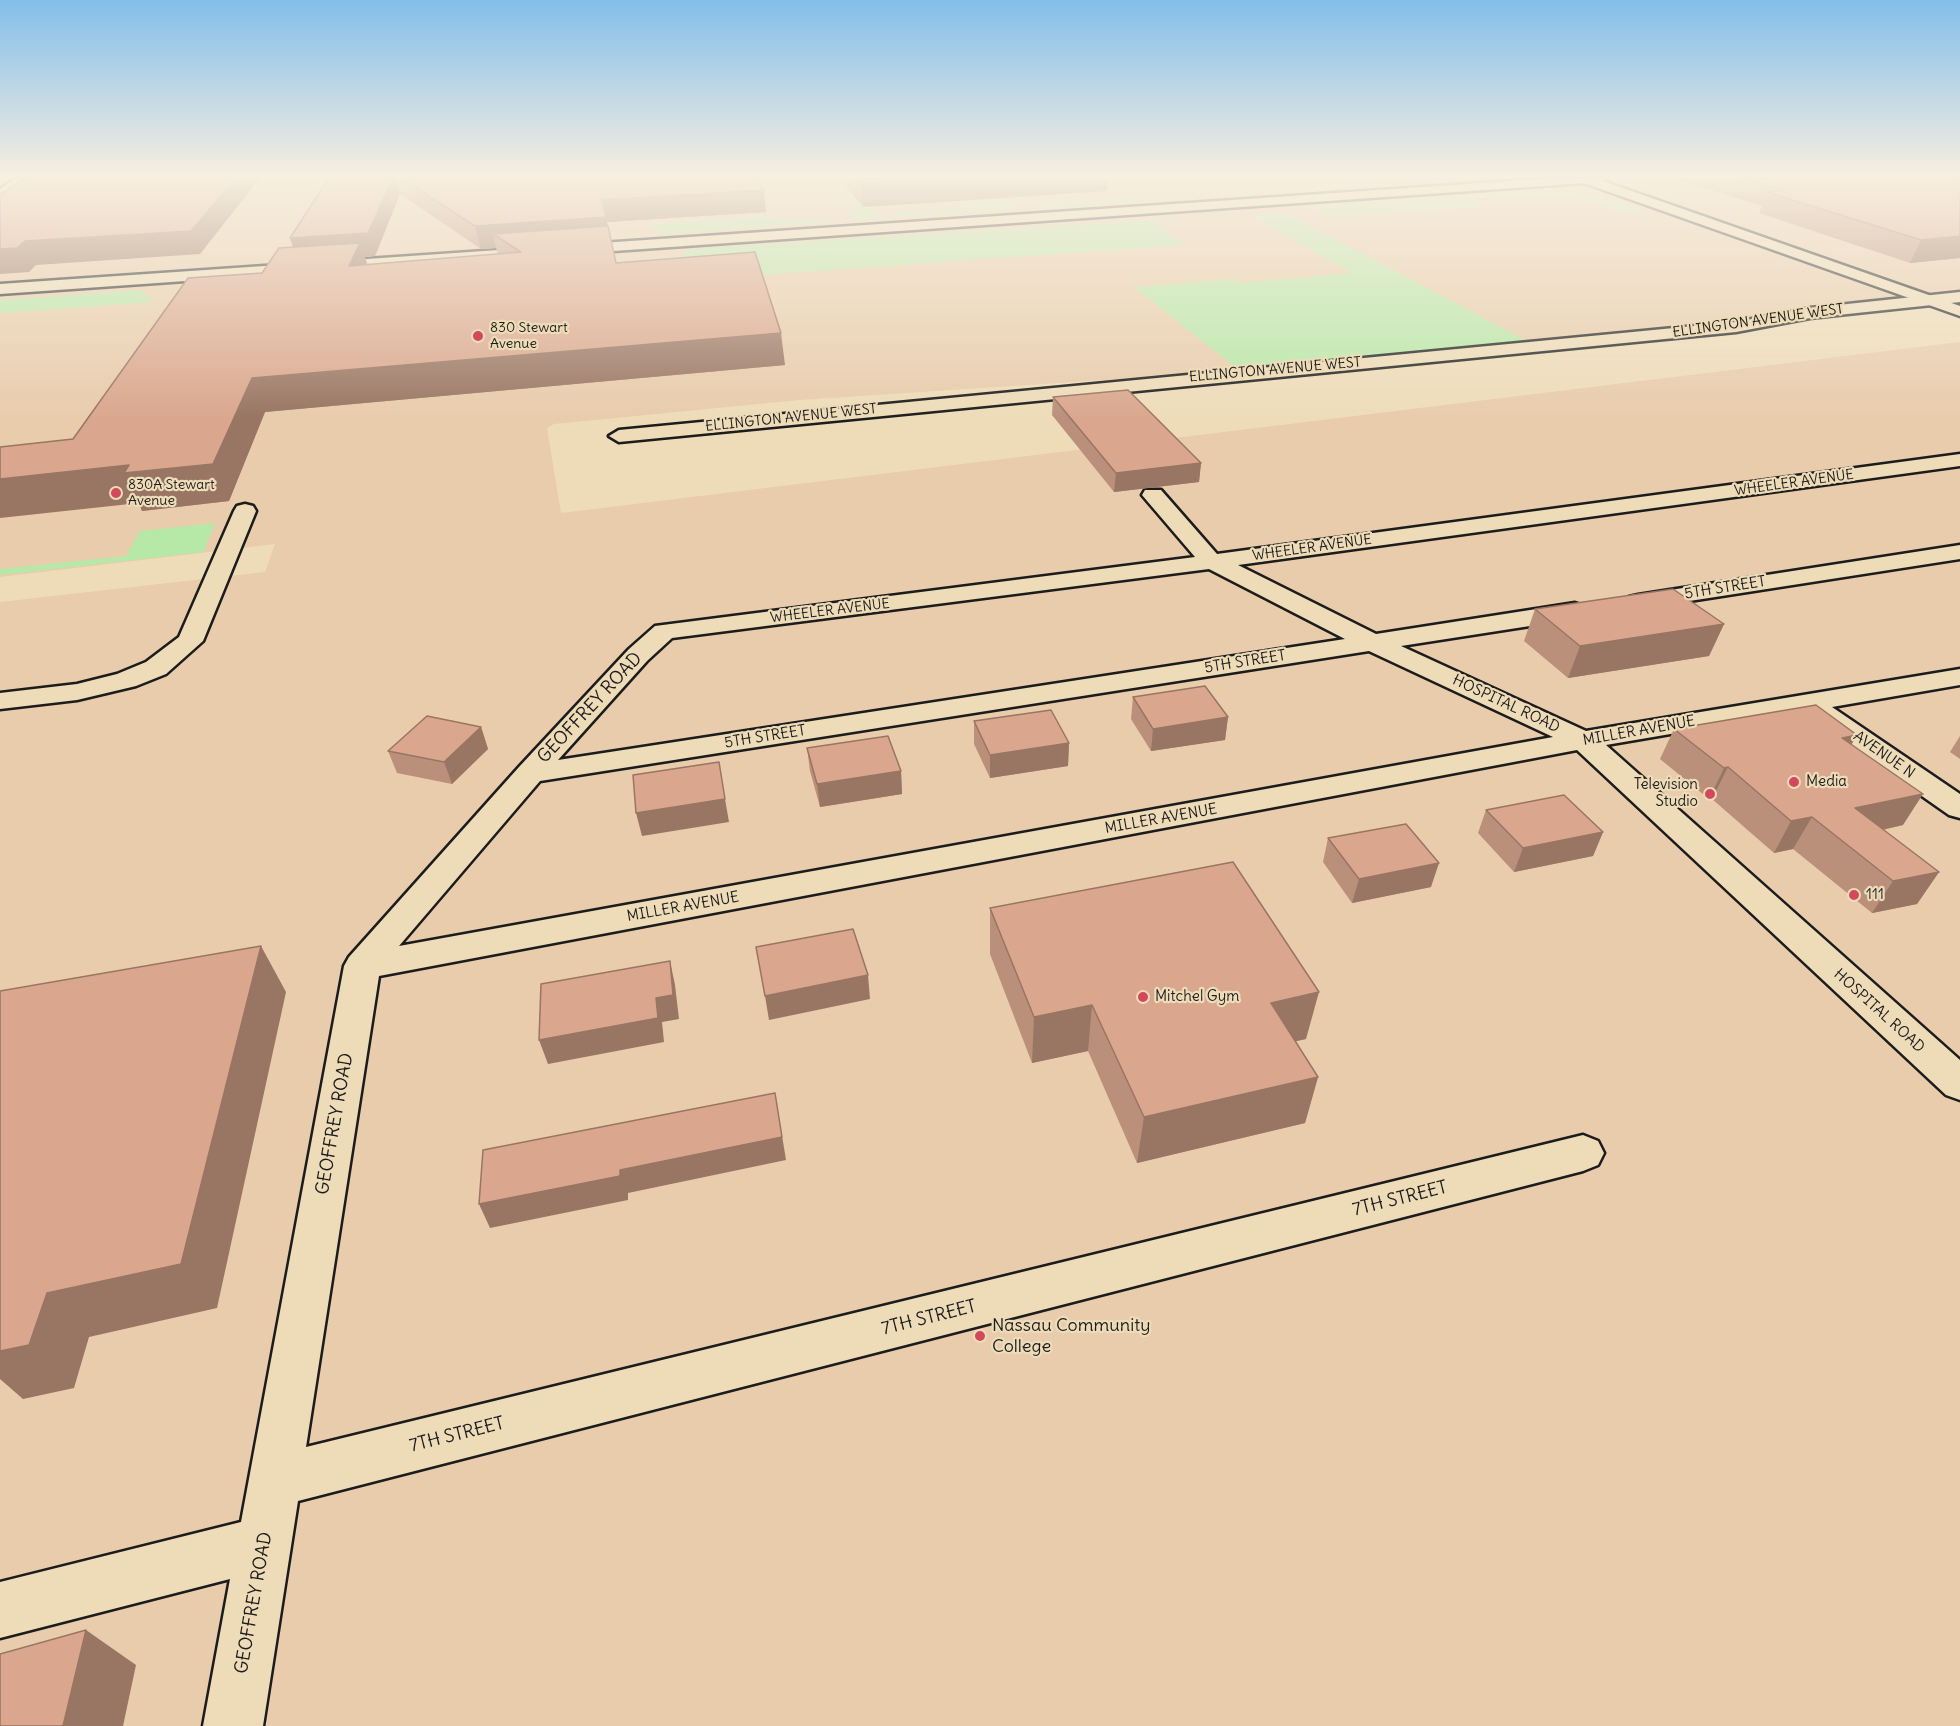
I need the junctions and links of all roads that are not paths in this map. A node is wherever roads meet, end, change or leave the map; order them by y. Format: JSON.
{"nodes":[{"id":1,"x":439,"y":259,"type":"edge"},
{"id":2,"x":1812,"y":259,"type":"edge"},
{"id":3,"x":0,"y":289,"type":"edge"},
{"id":4,"x":1960,"y":297,"type":"edge"},
{"id":5,"x":1930,"y":300,"type":"junction"},
{"id":6,"x":1960,"y":311,"type":"edge"},
{"id":7,"x":619,"y":436,"type":"dead end"},
{"id":8,"x":1960,"y":459,"type":"edge"},
{"id":9,"x":1153,"y":495,"type":"dead end"},
{"id":10,"x":245,"y":511,"type":"dead end"},
{"id":11,"x":1960,"y":552,"type":"edge"},
{"id":12,"x":1211,"y":561,"type":"junction"},
{"id":13,"x":664,"y":632,"type":"joint"},
{"id":14,"x":1374,"y":642,"type":"junction"},
{"id":15,"x":1960,"y":677,"type":"edge"},
{"id":16,"x":0,"y":701,"type":"edge"},
{"id":17,"x":1808,"y":703,"type":"junction"},
{"id":18,"x":1584,"y":740,"type":"junction"},
{"id":19,"x":530,"y":773,"type":"junction"},
{"id":20,"x":1960,"y":808,"type":"edge"},
{"id":21,"x":362,"y":966,"type":"junction"},
{"id":22,"x":1960,"y":1084,"type":"edge"},
{"id":23,"x":1583,"y":1153,"type":"dead end"},
{"id":24,"x":274,"y":1481,"type":"junction"},
{"id":25,"x":264,"y":1543,"type":"junction"},
{"id":26,"x":0,"y":1610,"type":"edge"},
{"id":27,"x":233,"y":1726,"type":"edge"}],
"edges":[{"from":1,"to":3,"type":"street"},
{"from":2,"to":5,"type":"street"},
{"from":4,"to":5,"type":"street","name":"ELLINGTON AVENUE WEST"},
{"from":5,"to":6,"type":"street"},
{"from":5,"to":7,"type":"street","name":"ELLINGTON AVENUE WEST"},
{"from":8,"to":12,"type":"street","name":"WHEELER AVENUE"},
{"from":9,"to":12,"type":"street","name":"HOSPITAL ROAD"},
{"from":10,"to":16,"type":"street"},
{"from":11,"to":14,"type":"street","name":"5TH STREET"},
{"from":12,"to":13,"type":"street","name":"WHEELER AVENUE"},
{"from":12,"to":14,"type":"street","name":"HOSPITAL ROAD"},
{"from":13,"to":19,"type":"street","name":"GEOFFREY ROAD"},
{"from":14,"to":18,"type":"street","name":"HOSPITAL ROAD"},
{"from":14,"to":19,"type":"street","name":"5TH STREET"},
{"from":15,"to":17,"type":"street","name":"MILLER AVENUE"},
{"from":17,"to":18,"type":"street","name":"MILLER AVENUE"},
{"from":17,"to":20,"type":"street","name":"AVENUE N"},
{"from":18,"to":21,"type":"street","name":"MILLER AVENUE"},
{"from":18,"to":22,"type":"street","name":"HOSPITAL ROAD"},
{"from":19,"to":21,"type":"street","name":"GEOFFREY ROAD"},
{"from":21,"to":24,"type":"street","name":"GEOFFREY ROAD"},
{"from":23,"to":24,"type":"street","name":"7TH STREET"},
{"from":24,"to":25,"type":"street","name":"GEOFFREY ROAD"},
{"from":25,"to":26,"type":"street"},
{"from":25,"to":27,"type":"street","name":"GEOFFREY ROAD"}]}
